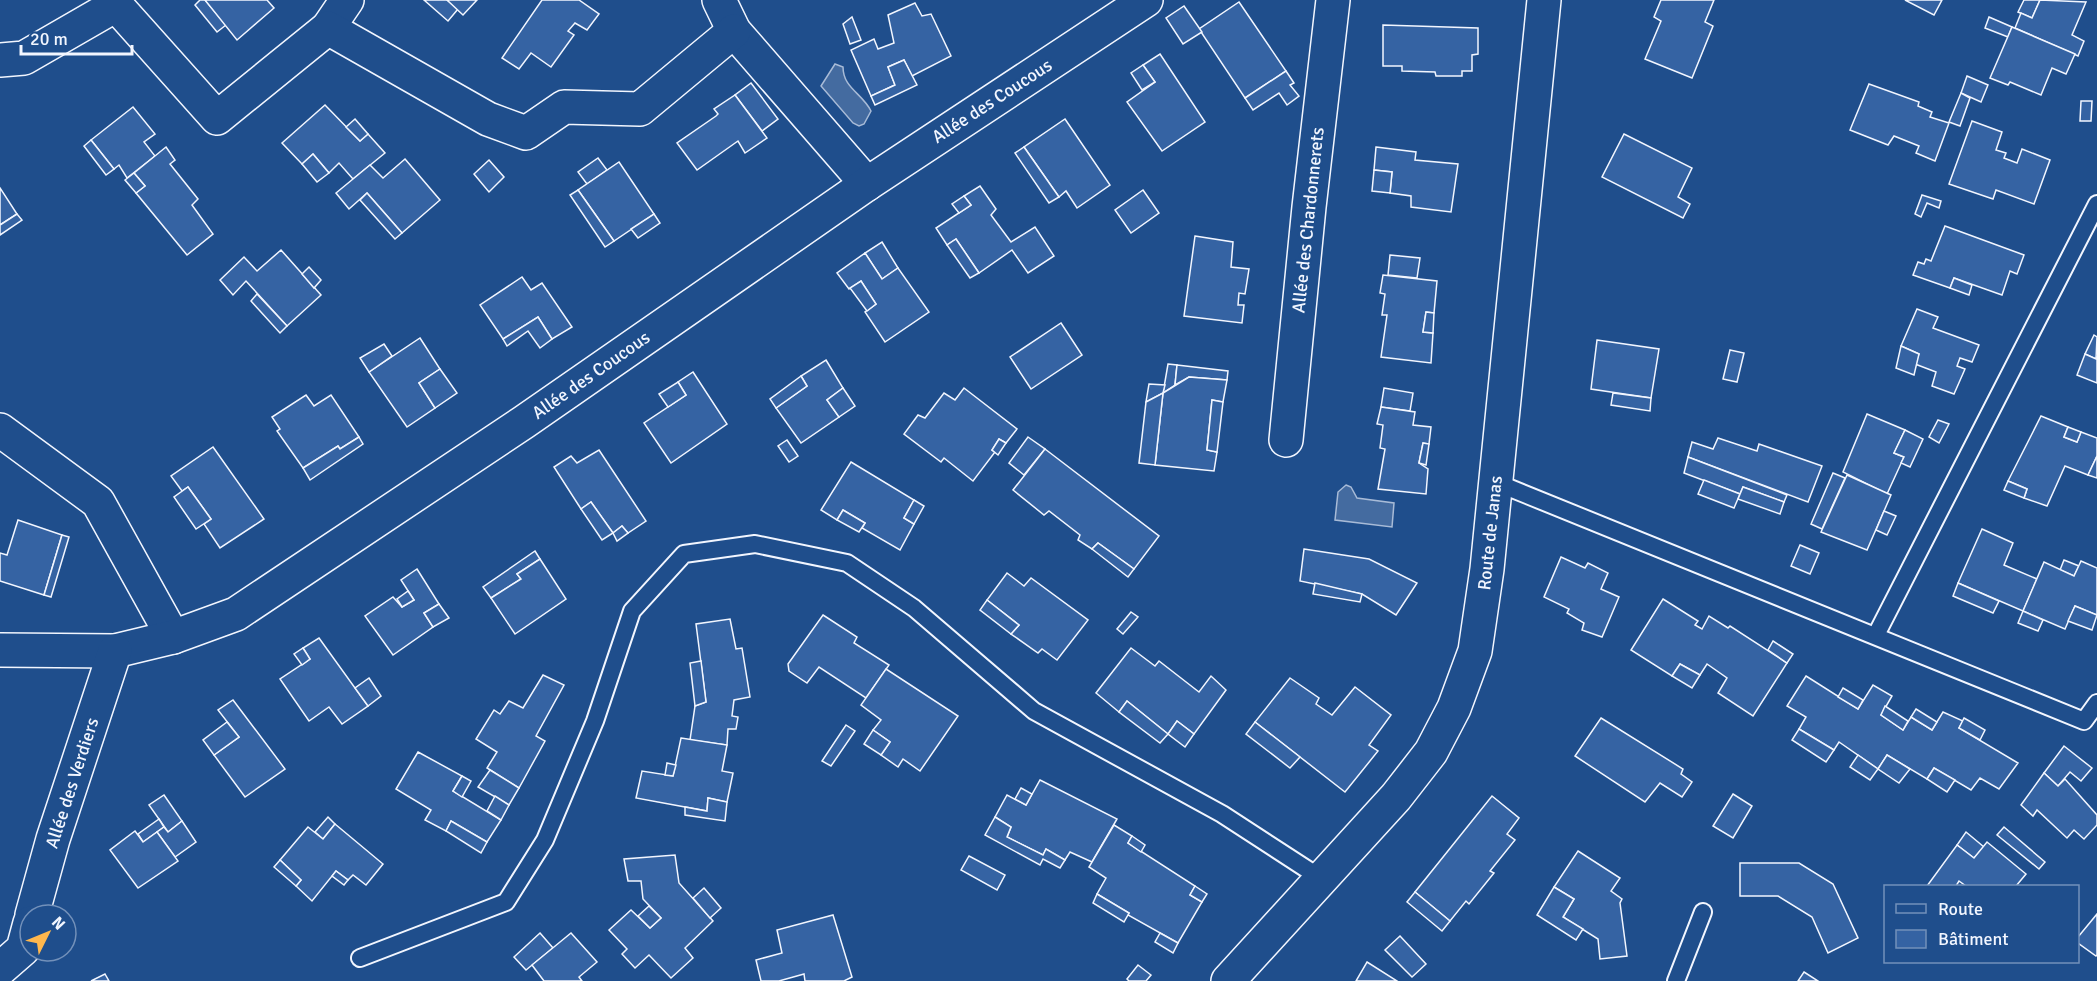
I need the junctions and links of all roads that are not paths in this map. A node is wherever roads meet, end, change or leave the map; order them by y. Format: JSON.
{"nodes":[{"id":1,"x":347,"y":0,"type":"edge"},
{"id":2,"x":719,"y":0,"type":"edge"},
{"id":3,"x":1146,"y":0,"type":"edge"},
{"id":4,"x":1333,"y":0,"type":"edge"},
{"id":5,"x":1544,"y":0,"type":"edge"},
{"id":6,"x":328,"y":28,"type":"junction"},
{"id":7,"x":734,"y":31,"type":"junction"},
{"id":8,"x":0,"y":60,"type":"edge"},
{"id":9,"x":867,"y":184,"type":"junction"},
{"id":10,"x":2097,"y":204,"type":"edge"},
{"id":11,"x":0,"y":430,"type":"edge"},
{"id":12,"x":1286,"y":440,"type":"dead end"},
{"id":13,"x":1495,"y":482,"type":"junction"},
{"id":14,"x":1876,"y":635,"type":"junction"},
{"id":15,"x":173,"y":638,"type":"junction"},
{"id":16,"x":0,"y":650,"type":"edge"},
{"id":17,"x":114,"y":651,"type":"junction"},
{"id":18,"x":2097,"y":704,"type":"edge"},
{"id":19,"x":1322,"y":879,"type":"junction"},
{"id":20,"x":35,"y":903,"type":"edge"},
{"id":21,"x":1703,"y":912,"type":"dead end"},
{"id":22,"x":18,"y":953,"type":"edge"},
{"id":23,"x":360,"y":958,"type":"dead end"},
{"id":24,"x":0,"y":969,"type":"edge"},
{"id":25,"x":1228,"y":981,"type":"edge"},
{"id":26,"x":1676,"y":981,"type":"edge"}],
"edges":[{"from":1,"to":6,"type":"street"},
{"from":2,"to":7,"type":"street"},
{"from":3,"to":9,"type":"street","name":"Allée des Coucous"},
{"from":4,"to":12,"type":"street","name":"Allée des Chardonnerets"},
{"from":5,"to":13,"type":"street","name":"Route de Janas"},
{"from":6,"to":7,"type":"street"},
{"from":6,"to":8,"type":"street"},
{"from":7,"to":9,"type":"street"},
{"from":9,"to":15,"type":"street","name":"Allée des Coucous"},
{"from":10,"to":14,"type":"lane"},
{"from":11,"to":15,"type":"street"},
{"from":13,"to":14,"type":"lane"},
{"from":13,"to":19,"type":"street","name":"Route de Janas"},
{"from":14,"to":18,"type":"lane"},
{"from":15,"to":17,"type":"street","name":"Allée des Coucous"},
{"from":16,"to":17,"type":"street","name":"Allée des Coucous"},
{"from":17,"to":20,"type":"street","name":"Allée des Verdiers"},
{"from":19,"to":23,"type":"lane"},
{"from":19,"to":25,"type":"street","name":"Route de Janas"},
{"from":21,"to":26,"type":"lane"},
{"from":22,"to":24,"type":"street"}]}
